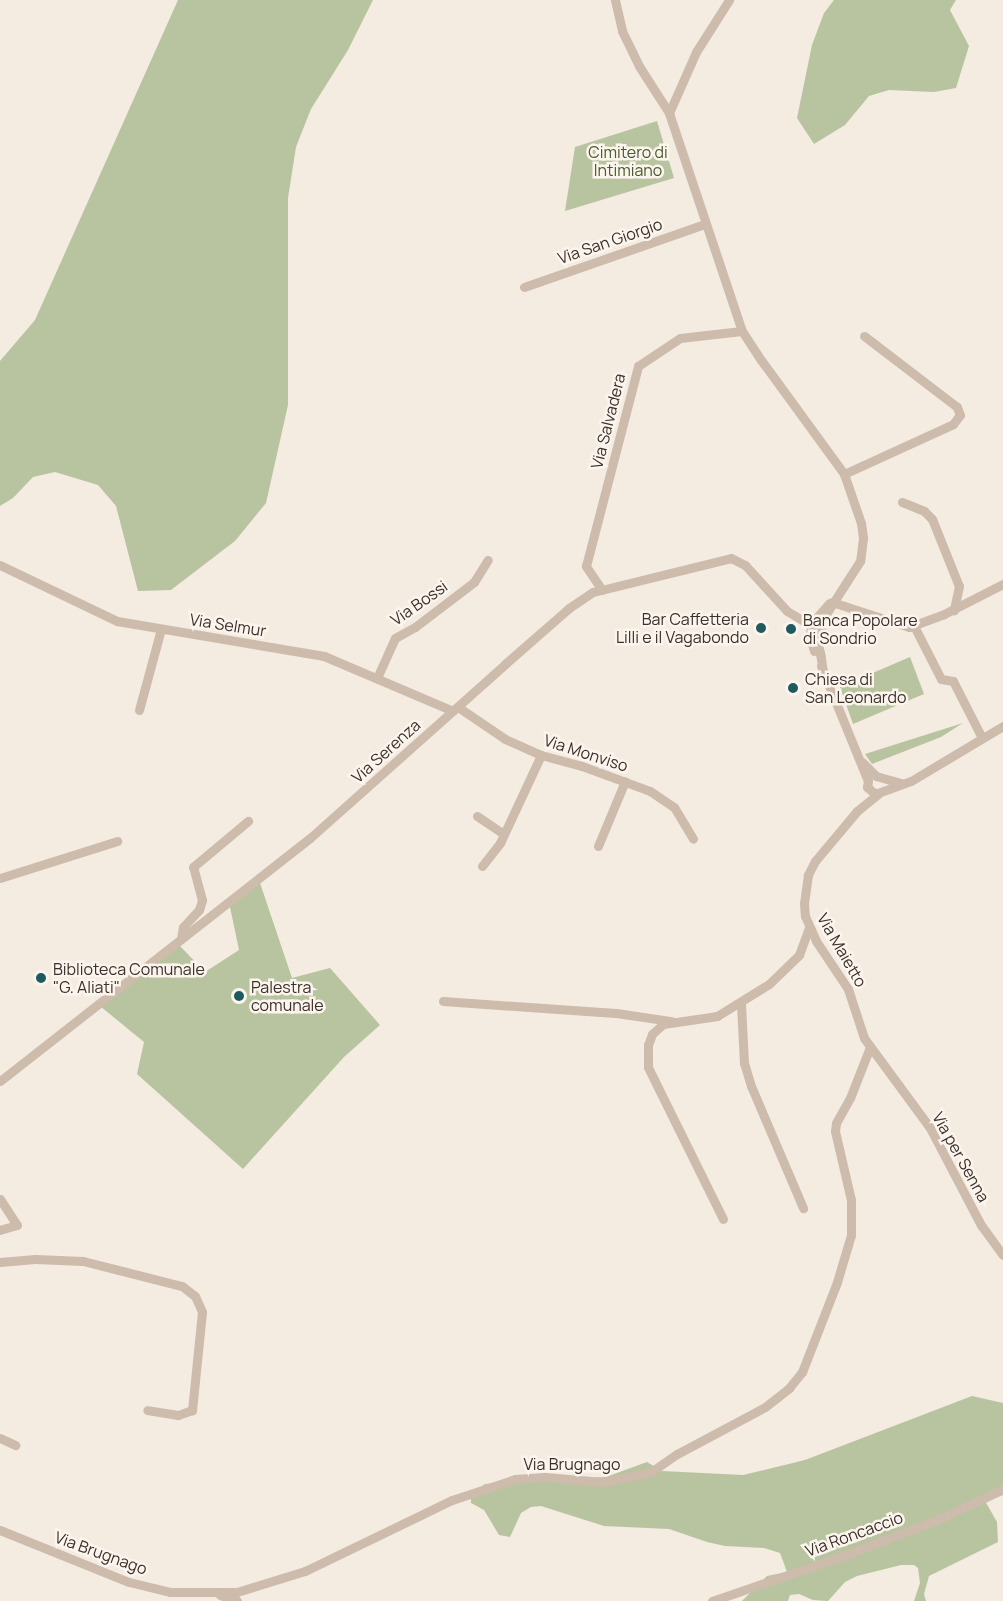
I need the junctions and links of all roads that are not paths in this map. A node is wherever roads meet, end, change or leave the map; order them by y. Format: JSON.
{"nodes":[{"id":1,"x":615,"y":0,"type":"edge"},
{"id":2,"x":729,"y":0,"type":"edge"},
{"id":3,"x":669,"y":113,"type":"junction"},
{"id":4,"x":705,"y":224,"type":"junction"},
{"id":5,"x":525,"y":286,"type":"dead end"},
{"id":6,"x":742,"y":331,"type":"junction"},
{"id":7,"x":864,"y":336,"type":"dead end"},
{"id":8,"x":844,"y":474,"type":"junction"},
{"id":9,"x":902,"y":501,"type":"dead end"},
{"id":10,"x":488,"y":560,"type":"dead end"},
{"id":11,"x":0,"y":565,"type":"edge"},
{"id":12,"x":1003,"y":584,"type":"edge"},
{"id":13,"x":602,"y":590,"type":"junction"},
{"id":14,"x":832,"y":602,"type":"junction"},
{"id":15,"x":954,"y":610,"type":"junction"},
{"id":16,"x":811,"y":624,"type":"junction"},
{"id":17,"x":914,"y":626,"type":"junction"},
{"id":18,"x":161,"y":629,"type":"junction"},
{"id":19,"x":821,"y":657,"type":"junction"},
{"id":20,"x":823,"y":672,"type":"junction"},
{"id":21,"x":377,"y":678,"type":"junction"},
{"id":22,"x":455,"y":709,"type":"junction"},
{"id":23,"x":139,"y":710,"type":"dead end"},
{"id":24,"x":1003,"y":726,"type":"edge"},
{"id":25,"x":982,"y":738,"type":"junction"},
{"id":26,"x":541,"y":755,"type":"junction"},
{"id":27,"x":625,"y":781,"type":"junction"},
{"id":28,"x":874,"y":781,"type":"junction"},
{"id":29,"x":903,"y":784,"type":"junction"},
{"id":30,"x":881,"y":792,"type":"junction"},
{"id":31,"x":857,"y":811,"type":"junction"},
{"id":32,"x":477,"y":816,"type":"dead end"},
{"id":33,"x":248,"y":821,"type":"dead end"},
{"id":34,"x":504,"y":834,"type":"junction"},
{"id":35,"x":693,"y":839,"type":"dead end"},
{"id":36,"x":117,"y":841,"type":"dead end"},
{"id":37,"x":598,"y":846,"type":"dead end"},
{"id":38,"x":482,"y":866,"type":"dead end"},
{"id":39,"x":0,"y":878,"type":"edge"},
{"id":40,"x":809,"y":928,"type":"junction"},
{"id":41,"x":181,"y":939,"type":"junction"},
{"id":42,"x":443,"y":1001,"type":"dead end"},
{"id":43,"x":741,"y":1004,"type":"junction"},
{"id":44,"x":672,"y":1022,"type":"junction"},
{"id":45,"x":870,"y":1047,"type":"junction"},
{"id":46,"x":0,"y":1081,"type":"edge"},
{"id":47,"x":0,"y":1199,"type":"edge"},
{"id":48,"x":803,"y":1208,"type":"dead end"},
{"id":49,"x":723,"y":1219,"type":"dead end"},
{"id":50,"x":0,"y":1230,"type":"edge"},
{"id":51,"x":1003,"y":1255,"type":"edge"},
{"id":52,"x":0,"y":1262,"type":"edge"},
{"id":53,"x":147,"y":1410,"type":"dead end"},
{"id":54,"x":0,"y":1438,"type":"edge"},
{"id":55,"x":15,"y":1445,"type":"dead end"},
{"id":56,"x":1003,"y":1489,"type":"edge"},
{"id":57,"x":0,"y":1530,"type":"edge"},
{"id":58,"x":216,"y":1592,"type":"junction"},
{"id":59,"x":168,"y":1596,"type":"edge"},
{"id":60,"x":237,"y":1601,"type":"edge"},
{"id":61,"x":712,"y":1601,"type":"edge"}],
"edges":[{"from":1,"to":3,"type":"street"},
{"from":2,"to":3,"type":"street"},
{"from":3,"to":4,"type":"street"},
{"from":4,"to":5,"type":"street","name":"Via San Giorgio"},
{"from":4,"to":6,"type":"street"},
{"from":6,"to":8,"type":"street"},
{"from":6,"to":13,"type":"street","name":"Via Salvadera"},
{"from":7,"to":8,"type":"street"},
{"from":8,"to":14,"type":"street"},
{"from":9,"to":15,"type":"street"},
{"from":10,"to":21,"type":"street","name":"Via Bossi"},
{"from":11,"to":18,"type":"street","name":"Via Selmur"},
{"from":12,"to":15,"type":"street"},
{"from":13,"to":16,"type":"street","name":"Via Serenza"},
{"from":13,"to":22,"type":"street","name":"Via Serenza"},
{"from":14,"to":16,"type":"street"},
{"from":14,"to":17,"type":"street"},
{"from":14,"to":19,"type":"street"},
{"from":15,"to":17,"type":"street"},
{"from":16,"to":19,"type":"street"},
{"from":16,"to":20,"type":"street"},
{"from":17,"to":25,"type":"street"},
{"from":18,"to":21,"type":"street","name":"Via Selmur"},
{"from":18,"to":23,"type":"street"},
{"from":19,"to":20,"type":"street"},
{"from":20,"to":28,"type":"street"},
{"from":21,"to":22,"type":"street","name":"Via Selmur"},
{"from":22,"to":26,"type":"street","name":"Via Monviso"},
{"from":22,"to":41,"type":"street","name":"Via Serenza"},
{"from":24,"to":25,"type":"street"},
{"from":25,"to":29,"type":"street"},
{"from":26,"to":27,"type":"street","name":"Via Monviso"},
{"from":26,"to":34,"type":"street"},
{"from":27,"to":35,"type":"street","name":"Via Monviso"},
{"from":27,"to":37,"type":"street"},
{"from":28,"to":29,"type":"street"},
{"from":28,"to":30,"type":"street"},
{"from":28,"to":30,"type":"street"},
{"from":28,"to":31,"type":"street","name":"Via Maietto"},
{"from":29,"to":30,"type":"street"},
{"from":30,"to":31,"type":"street","name":"Via Maietto"},
{"from":31,"to":40,"type":"street","name":"Via Maietto"},
{"from":32,"to":34,"type":"street"},
{"from":33,"to":41,"type":"street"},
{"from":34,"to":38,"type":"street"},
{"from":36,"to":39,"type":"street"},
{"from":40,"to":43,"type":"street"},
{"from":40,"to":45,"type":"street","name":"Via Maietto"},
{"from":41,"to":46,"type":"street","name":"Via Serenza"},
{"from":42,"to":44,"type":"street"},
{"from":43,"to":44,"type":"street"},
{"from":43,"to":48,"type":"street"},
{"from":44,"to":49,"type":"street"},
{"from":45,"to":51,"type":"street","name":"Via per Senna"},
{"from":45,"to":58,"type":"street","name":"Via Brugnago"},
{"from":47,"to":50,"type":"street"},
{"from":52,"to":53,"type":"street"},
{"from":54,"to":55,"type":"street"},
{"from":56,"to":61,"type":"street","name":"Via Roncaccio"},
{"from":57,"to":59,"type":"street","name":"Via Brugnago"},
{"from":58,"to":59,"type":"street","name":"Via Brugnago"},
{"from":58,"to":60,"type":"street"}]}
